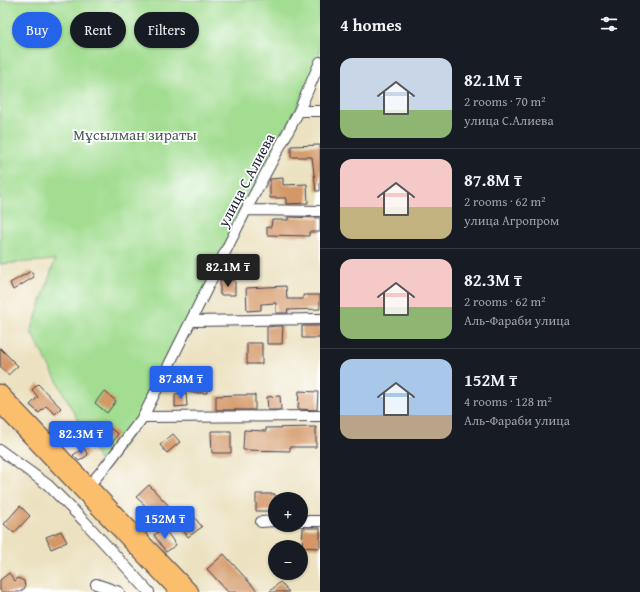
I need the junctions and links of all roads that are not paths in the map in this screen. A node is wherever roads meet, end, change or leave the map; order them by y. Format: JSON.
{"nodes":[{"id":1,"x":320,"y":62,"type":"edge"},
{"id":2,"x":299,"y":111,"type":"junction"},
{"id":3,"x":320,"y":111,"type":"edge"},
{"id":4,"x":246,"y":210,"type":"junction"},
{"id":5,"x":320,"y":211,"type":"edge"},
{"id":6,"x":320,"y":319,"type":"edge"},
{"id":7,"x":192,"y":322,"type":"junction"},
{"id":8,"x":0,"y":391,"type":"edge"},
{"id":9,"x":0,"y":406,"type":"edge"},
{"id":10,"x":320,"y":416,"type":"edge"},
{"id":11,"x":143,"y":417,"type":"junction"},
{"id":12,"x":0,"y":450,"type":"edge"},
{"id":13,"x":86,"y":489,"type":"junction"},
{"id":14,"x":308,"y":521,"type":"edge"},
{"id":15,"x":320,"y":521,"type":"edge"},
{"id":16,"x":261,"y":522,"type":"dead end"},
{"id":17,"x":268,"y":522,"type":"edge"},
{"id":18,"x":96,"y":584,"type":"dead end"},
{"id":19,"x":119,"y":592,"type":"edge"},
{"id":20,"x":149,"y":592,"type":"edge"},
{"id":21,"x":177,"y":592,"type":"edge"},
{"id":22,"x":192,"y":592,"type":"edge"}],
"edges":[{"from":1,"to":2,"type":"street","name":"улица С.Алиева"},
{"from":2,"to":3,"type":"street"},
{"from":2,"to":4,"type":"street","name":"улица С.Алиева"},
{"from":4,"to":5,"type":"street"},
{"from":4,"to":7,"type":"street","name":"улица С.Алиева"},
{"from":6,"to":7,"type":"street"},
{"from":7,"to":11,"type":"street","name":"улица С.Алиева"},
{"from":8,"to":13,"type":"main road"},
{"from":9,"to":13,"type":"main road"},
{"from":10,"to":11,"type":"street"},
{"from":11,"to":13,"type":"street","name":"улица С.Алиева"},
{"from":12,"to":20,"type":"street"},
{"from":13,"to":21,"type":"main road"},
{"from":13,"to":22,"type":"main road"},
{"from":14,"to":15,"type":"street"},
{"from":16,"to":17,"type":"street"},
{"from":18,"to":19,"type":"street"}]}
